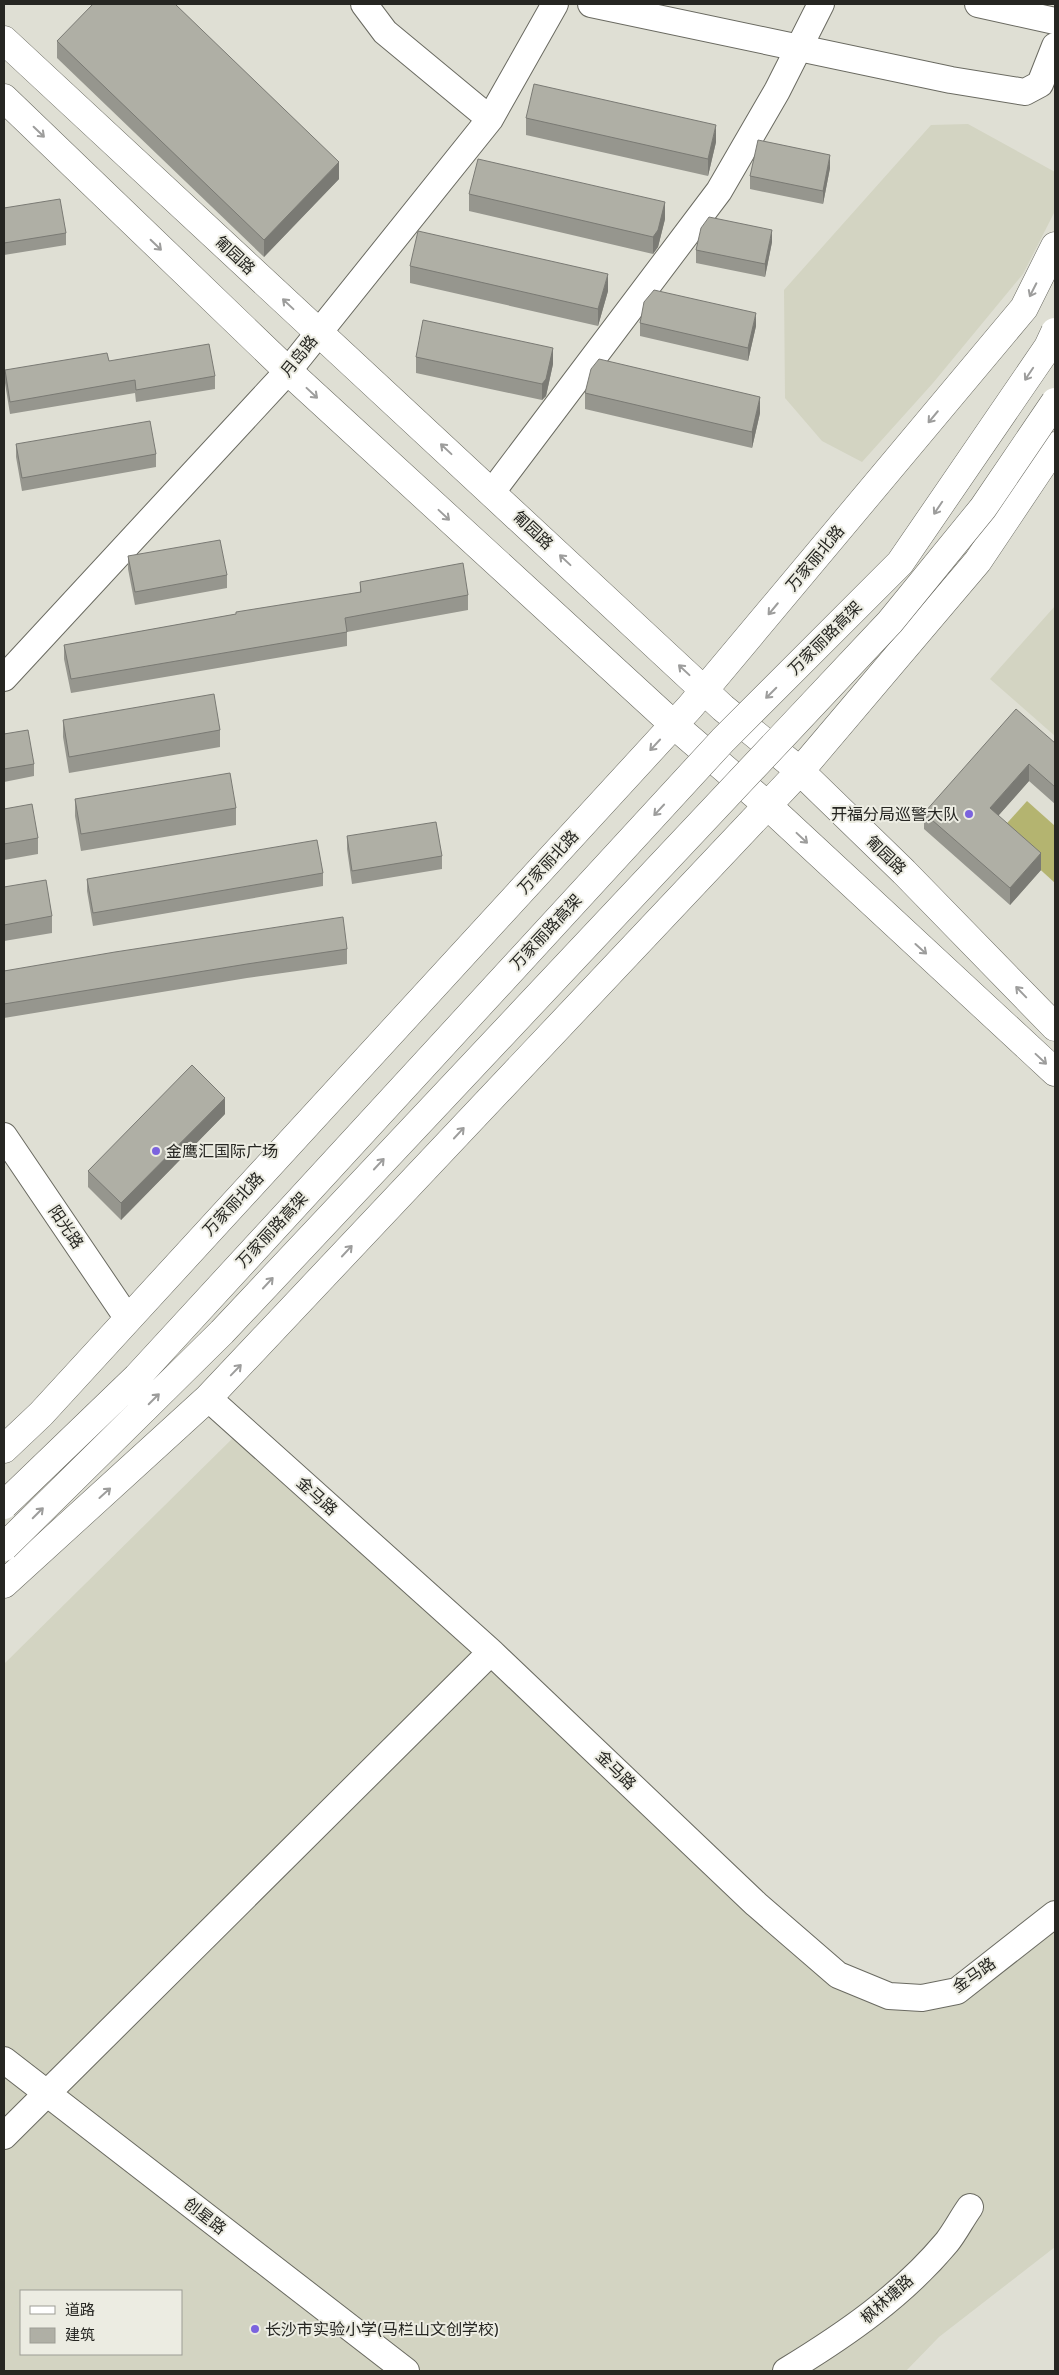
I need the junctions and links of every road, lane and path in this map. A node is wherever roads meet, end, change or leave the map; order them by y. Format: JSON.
{"nodes":[{"id":1,"x":364,"y":4,"type":"edge"},
{"id":2,"x":555,"y":4,"type":"edge"},
{"id":3,"x":591,"y":4,"type":"edge"},
{"id":4,"x":821,"y":4,"type":"edge"},
{"id":5,"x":978,"y":4,"type":"edge"},
{"id":6,"x":1055,"y":21,"type":"edge"},
{"id":7,"x":4,"y":40,"type":"edge"},
{"id":8,"x":1055,"y":46,"type":"edge"},
{"id":9,"x":800,"y":47,"type":"junction"},
{"id":10,"x":4,"y":98,"type":"edge"},
{"id":11,"x":490,"y":119,"type":"junction"},
{"id":12,"x":1055,"y":246,"type":"edge"},
{"id":13,"x":318,"y":332,"type":"junction"},
{"id":14,"x":1055,"y":332,"type":"edge"},
{"id":15,"x":288,"y":371,"type":"junction"},
{"id":16,"x":1055,"y":402,"type":"edge"},
{"id":17,"x":1055,"y":446,"type":"edge"},
{"id":18,"x":492,"y":492,"type":"junction"},
{"id":19,"x":4,"y":678,"type":"edge"},
{"id":20,"x":705,"y":689,"type":"junction"},
{"id":21,"x":674,"y":725,"type":"junction"},
{"id":22,"x":800,"y":772,"type":"junction"},
{"id":23,"x":767,"y":805,"type":"junction"},
{"id":24,"x":1055,"y":1027,"type":"edge"},
{"id":25,"x":1055,"y":1072,"type":"edge"},
{"id":26,"x":4,"y":1136,"type":"edge"},
{"id":27,"x":128,"y":1319,"type":"junction"},
{"id":28,"x":208,"y":1398,"type":"junction"},
{"id":29,"x":4,"y":1448,"type":"edge"},
{"id":30,"x":4,"y":1505,"type":"edge"},
{"id":31,"x":4,"y":1547,"type":"edge"},
{"id":32,"x":4,"y":1584,"type":"edge"},
{"id":33,"x":491,"y":1652,"type":"junction"},
{"id":34,"x":1055,"y":1914,"type":"edge"},
{"id":35,"x":4,"y":2060,"type":"edge"},
{"id":36,"x":46,"y":2093,"type":"junction"},
{"id":37,"x":4,"y":2136,"type":"edge"},
{"id":38,"x":970,"y":2207,"type":"dead end"},
{"id":39,"x":406,"y":2371,"type":"edge"},
{"id":40,"x":786,"y":2371,"type":"edge"}],
"edges":[{"from":1,"to":11,"type":"street"},
{"from":2,"to":11,"type":"street","name":"月岛路"},
{"from":3,"to":9,"type":"street"},
{"from":4,"to":9,"type":"street"},
{"from":5,"to":6,"type":"street"},
{"from":13,"to":7,"type":"main road","name":"匍园路","one_way":true},
{"from":8,"to":9,"type":"street"},
{"from":9,"to":18,"type":"street"},
{"from":10,"to":15,"type":"main road","one_way":true},
{"from":11,"to":13,"type":"street","name":"月岛路"},
{"from":12,"to":20,"type":"main road","name":"万家丽北路","one_way":true},
{"from":13,"to":15,"type":"street","name":"月岛路"},
{"from":18,"to":13,"type":"main road","name":"匍园路","one_way":true},
{"from":14,"to":30,"type":"main road","name":"万家丽路高架","one_way":true,"bridge":true},
{"from":15,"to":19,"type":"street","name":"月岛路"},
{"from":15,"to":21,"type":"main road","one_way":true},
{"from":31,"to":16,"type":"main road","name":"万家丽路高架","one_way":true,"bridge":true},
{"from":17,"to":22,"type":"main road"},
{"from":20,"to":18,"type":"main road","name":"匍园路","one_way":true},
{"from":20,"to":21,"type":"main road","name":"万家丽北路"},
{"from":20,"to":22,"type":"main road","name":"匍园路"},
{"from":21,"to":23,"type":"main road"},
{"from":21,"to":27,"type":"main road","name":"万家丽北路","one_way":true},
{"from":22,"to":23,"type":"main road"},
{"from":24,"to":22,"type":"main road","name":"匍园路","one_way":true},
{"from":23,"to":25,"type":"main road","one_way":true},
{"from":28,"to":23,"type":"main road","one_way":true},
{"from":26,"to":27,"type":"street","name":"阳光路"},
{"from":27,"to":29,"type":"main road","name":"万家丽北路"},
{"from":32,"to":28,"type":"main road","one_way":true},
{"from":28,"to":33,"type":"street","name":"金马路"},
{"from":33,"to":34,"type":"street","name":"金马路"},
{"from":33,"to":36,"type":"street"},
{"from":35,"to":36,"type":"street","name":"创星路"},
{"from":36,"to":37,"type":"street"},
{"from":36,"to":39,"type":"street","name":"创星路"},
{"from":38,"to":40,"type":"street","name":"枫林塘路"}]}
